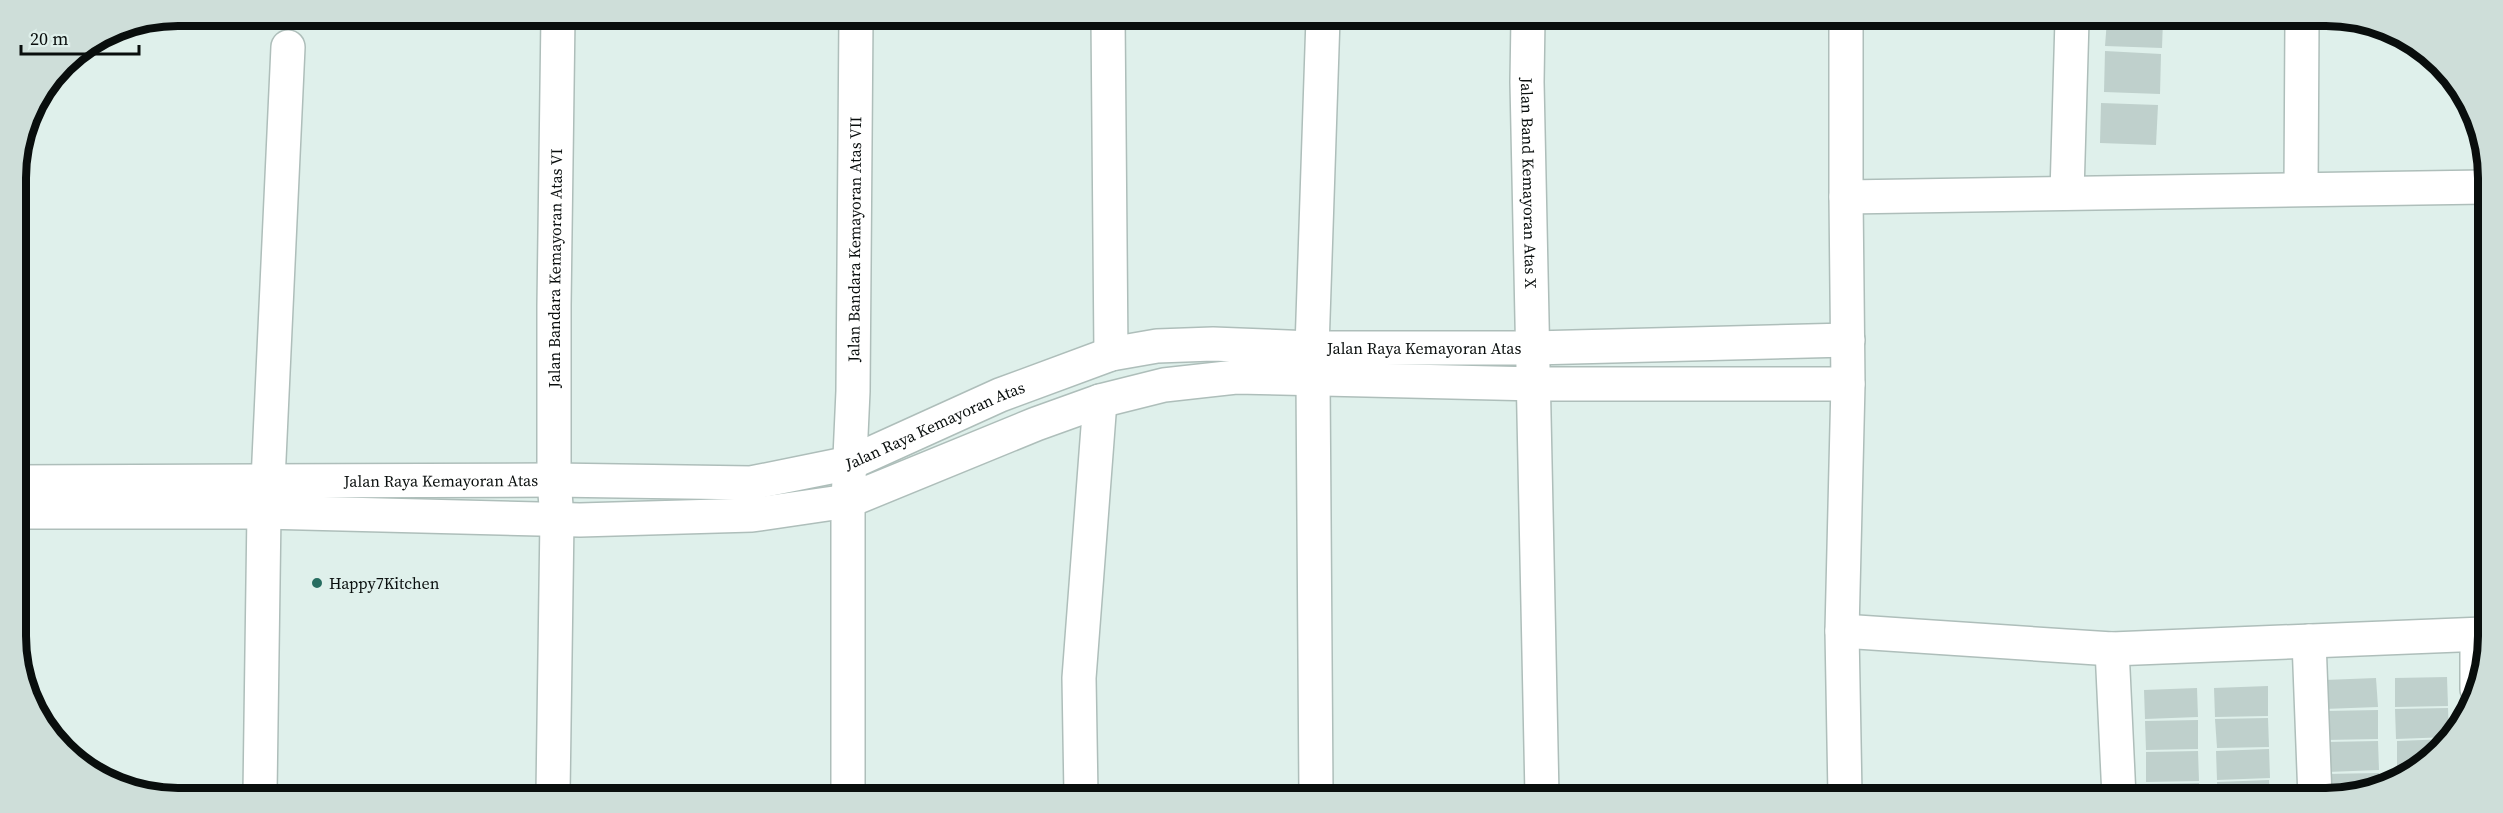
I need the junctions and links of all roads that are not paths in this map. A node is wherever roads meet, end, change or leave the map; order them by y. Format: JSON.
{"nodes":[{"id":1,"x":558,"y":26,"type":"edge"},
{"id":2,"x":856,"y":26,"type":"edge"},
{"id":3,"x":1108,"y":26,"type":"edge"},
{"id":4,"x":1323,"y":26,"type":"edge"},
{"id":5,"x":1528,"y":26,"type":"edge"},
{"id":6,"x":1846,"y":26,"type":"edge"},
{"id":7,"x":2072,"y":26,"type":"edge"},
{"id":8,"x":2302,"y":26,"type":"edge"},
{"id":9,"x":288,"y":47,"type":"dead end"},
{"id":10,"x":2478,"y":187,"type":"edge"},
{"id":11,"x":2301,"y":189,"type":"junction"},
{"id":12,"x":2067,"y":193,"type":"junction"},
{"id":13,"x":1846,"y":196,"type":"junction"},
{"id":14,"x":1848,"y":340,"type":"junction"},
{"id":15,"x":1312,"y":348,"type":"junction"},
{"id":16,"x":1533,"y":348,"type":"junction"},
{"id":17,"x":1111,"y":354,"type":"junction"},
{"id":18,"x":1313,"y":380,"type":"junction"},
{"id":19,"x":1534,"y":384,"type":"junction"},
{"id":20,"x":1848,"y":384,"type":"junction"},
{"id":21,"x":1100,"y":401,"type":"junction"},
{"id":22,"x":850,"y":463,"type":"junction"},
{"id":23,"x":554,"y":480,"type":"junction"},
{"id":24,"x":26,"y":483,"type":"edge"},
{"id":25,"x":266,"y":496,"type":"junction"},
{"id":26,"x":848,"y":501,"type":"junction"},
{"id":27,"x":26,"y":511,"type":"edge"},
{"id":28,"x":557,"y":519,"type":"junction"},
{"id":29,"x":1842,"y":631,"type":"junction"},
{"id":30,"x":2478,"y":634,"type":"edge"},
{"id":31,"x":2309,"y":641,"type":"junction"},
{"id":32,"x":2112,"y":648,"type":"junction"},
{"id":33,"x":1316,"y":787,"type":"edge"},
{"id":34,"x":1542,"y":787,"type":"edge"},
{"id":35,"x":1845,"y":787,"type":"edge"},
{"id":36,"x":2119,"y":787,"type":"edge"},
{"id":37,"x":2315,"y":787,"type":"edge"},
{"id":38,"x":260,"y":788,"type":"edge"},
{"id":39,"x":553,"y":788,"type":"edge"},
{"id":40,"x":848,"y":788,"type":"edge"},
{"id":41,"x":1081,"y":788,"type":"edge"}],
"edges":[{"from":1,"to":23,"type":"street","name":"Jalan Bandara Kemayoran Atas VI"},
{"from":2,"to":22,"type":"street","name":"Jalan Bandara Kemayoran Atas VII"},
{"from":3,"to":17,"type":"street"},
{"from":4,"to":15,"type":"street"},
{"from":5,"to":16,"type":"street","name":"Jalan Band Kemayoran Atas X"},
{"from":6,"to":13,"type":"street"},
{"from":7,"to":12,"type":"street"},
{"from":8,"to":11,"type":"street"},
{"from":9,"to":25,"type":"street"},
{"from":10,"to":11,"type":"street"},
{"from":11,"to":12,"type":"street"},
{"from":12,"to":13,"type":"street"},
{"from":13,"to":14,"type":"street"},
{"from":14,"to":16,"type":"street","name":"Jalan Raya Kemayoran Atas"},
{"from":14,"to":20,"type":"street"},
{"from":15,"to":16,"type":"street","name":"Jalan Raya Kemayoran Atas"},
{"from":15,"to":17,"type":"street","name":"Jalan Raya Kemayoran Atas"},
{"from":16,"to":19,"type":"street","name":"Jalan Band Kemayoran Atas X"},
{"from":17,"to":22,"type":"street","name":"Jalan Raya Kemayoran Atas"},
{"from":18,"to":19,"type":"street","name":"Jalan Raya Kemayoran Atas"},
{"from":18,"to":21,"type":"street","name":"Jalan Raya Kemayoran Atas"},
{"from":18,"to":33,"type":"street"},
{"from":19,"to":20,"type":"street","name":"Jalan Raya Kemayoran Atas"},
{"from":19,"to":34,"type":"street","name":"Jalan Band Kemayoran Atas X"},
{"from":20,"to":29,"type":"street"},
{"from":21,"to":26,"type":"street","name":"Jalan Raya Kemayoran Atas"},
{"from":21,"to":41,"type":"street"},
{"from":22,"to":23,"type":"street","name":"Jalan Raya Kemayoran Atas"},
{"from":22,"to":26,"type":"street","name":"Jalan Bandara Kemayoran Atas VII"},
{"from":23,"to":25,"type":"street","name":"Jalan Raya Kemayoran Atas"},
{"from":23,"to":28,"type":"street","name":"Jalan Bandara Kemayoran Atas VI"},
{"from":24,"to":25,"type":"street","name":"Jalan Raya Kemayoran Atas"},
{"from":25,"to":27,"type":"street","name":"Jalan Raya Kemayoran Atas"},
{"from":25,"to":28,"type":"street","name":"Jalan Raya Kemayoran Atas"},
{"from":25,"to":38,"type":"street"},
{"from":26,"to":28,"type":"street","name":"Jalan Raya Kemayoran Atas"},
{"from":26,"to":40,"type":"street","name":"Jalan Bandara Kemayoran Atas VII"},
{"from":28,"to":39,"type":"street","name":"Jalan Bandara Kemayoran Atas VI"},
{"from":29,"to":32,"type":"street"},
{"from":29,"to":35,"type":"street"},
{"from":30,"to":31,"type":"street"},
{"from":31,"to":32,"type":"street"},
{"from":31,"to":37,"type":"street"},
{"from":32,"to":36,"type":"street"}]}
